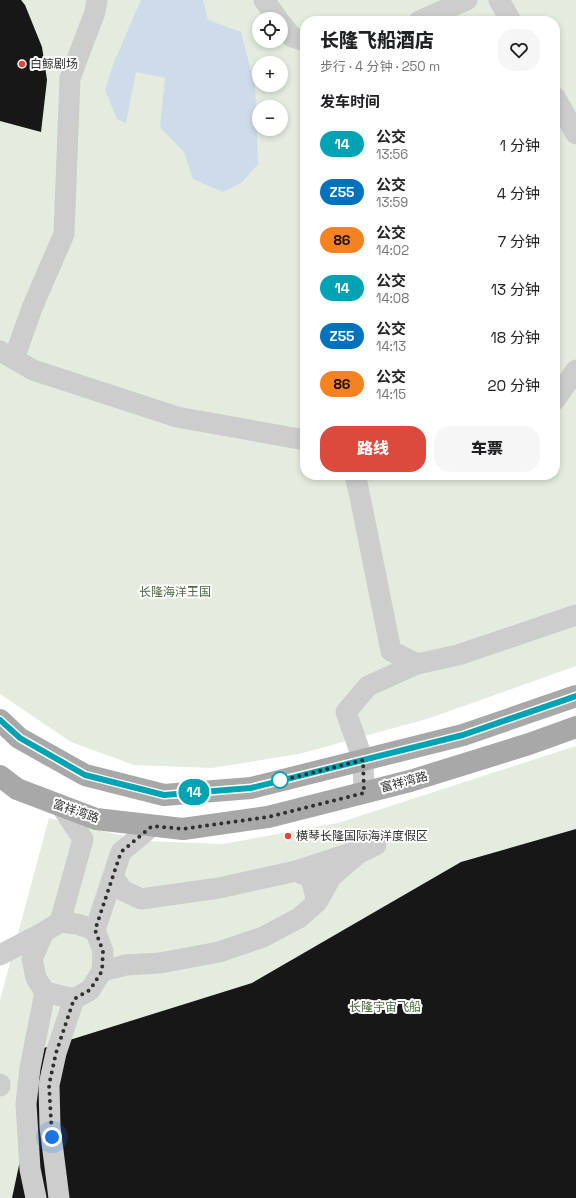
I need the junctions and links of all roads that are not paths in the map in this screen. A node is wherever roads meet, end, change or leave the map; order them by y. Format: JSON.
{"nodes":[{"id":1,"x":97,"y":0,"type":"edge"},
{"id":2,"x":264,"y":0,"type":"edge"},
{"id":3,"x":468,"y":0,"type":"edge"},
{"id":4,"x":500,"y":0,"type":"edge"},
{"id":5,"x":273,"y":12,"type":"edge"},
{"id":6,"x":431,"y":16,"type":"edge"},
{"id":7,"x":509,"y":16,"type":"edge"},
{"id":8,"x":288,"y":32,"type":"edge"},
{"id":9,"x":300,"y":39,"type":"edge"},
{"id":10,"x":560,"y":106,"type":"edge"},
{"id":11,"x":576,"y":134,"type":"edge"},
{"id":12,"x":7,"y":355,"type":"edge"},
{"id":13,"x":576,"y":370,"type":"edge"},
{"id":14,"x":560,"y":393,"type":"edge"},
{"id":15,"x":300,"y":439,"type":"edge"},
{"id":16,"x":356,"y":480,"type":"edge"},
{"id":17,"x":576,"y":616,"type":"edge"},
{"id":18,"x":417,"y":664,"type":"junction"},
{"id":19,"x":576,"y":696,"type":"edge"},
{"id":20,"x":0,"y":720,"type":"edge"},
{"id":21,"x":576,"y":727,"type":"edge"},
{"id":22,"x":363,"y":760,"type":"junction"},
{"id":23,"x":0,"y":776,"type":"edge"},
{"id":24,"x":8,"y":788,"type":"edge"},
{"id":25,"x":364,"y":793,"type":"junction"},
{"id":26,"x":62,"y":806,"type":"junction"},
{"id":27,"x":152,"y":826,"type":"junction"},
{"id":28,"x":296,"y":871,"type":"junction"},
{"id":29,"x":113,"y":876,"type":"junction"},
{"id":30,"x":317,"y":902,"type":"junction"},
{"id":31,"x":52,"y":927,"type":"junction"},
{"id":32,"x":95,"y":930,"type":"junction"},
{"id":33,"x":1,"y":955,"type":"edge"},
{"id":34,"x":32,"y":959,"type":"junction"},
{"id":35,"x":102,"y":971,"type":"junction"},
{"id":36,"x":45,"y":992,"type":"junction"},
{"id":37,"x":74,"y":999,"type":"junction"},
{"id":38,"x":36,"y":1198,"type":"edge"},
{"id":39,"x":59,"y":1198,"type":"edge"}],
"edges":[{"from":1,"to":12,"type":"street"},
{"from":2,"to":5,"type":"street"},
{"from":3,"to":6,"type":"street"},
{"from":4,"to":7,"type":"street"},
{"from":8,"to":9,"type":"street"},
{"from":10,"to":11,"type":"street"},
{"from":12,"to":15,"type":"street"},
{"from":13,"to":14,"type":"street"},
{"from":16,"to":18,"type":"street"},
{"from":17,"to":18,"type":"street"},
{"from":18,"to":22,"type":"street"},
{"from":19,"to":22,"type":"main road"},
{"from":20,"to":22,"type":"main road"},
{"from":21,"to":25,"type":"main road","name":"富祥湾路"},
{"from":22,"to":25,"type":"street"},
{"from":23,"to":24,"type":"main road","name":"富祥湾路"},
{"from":24,"to":26,"type":"main road","name":"富祥湾路"},
{"from":25,"to":27,"type":"main road","name":"富祥湾路"},
{"from":26,"to":27,"type":"main road","name":"富祥湾路"},
{"from":26,"to":31,"type":"street"},
{"from":27,"to":29,"type":"street"},
{"from":28,"to":29,"type":"street"},
{"from":28,"to":30,"type":"street"},
{"from":28,"to":30,"type":"street"},
{"from":29,"to":32,"type":"street"},
{"from":30,"to":35,"type":"street"},
{"from":31,"to":32,"type":"street"},
{"from":31,"to":33,"type":"street"},
{"from":31,"to":34,"type":"street"},
{"from":32,"to":35,"type":"street"},
{"from":33,"to":34,"type":"street"},
{"from":34,"to":36,"type":"street"},
{"from":35,"to":37,"type":"street"},
{"from":36,"to":37,"type":"street"},
{"from":36,"to":38,"type":"street"},
{"from":37,"to":39,"type":"street"}]}
